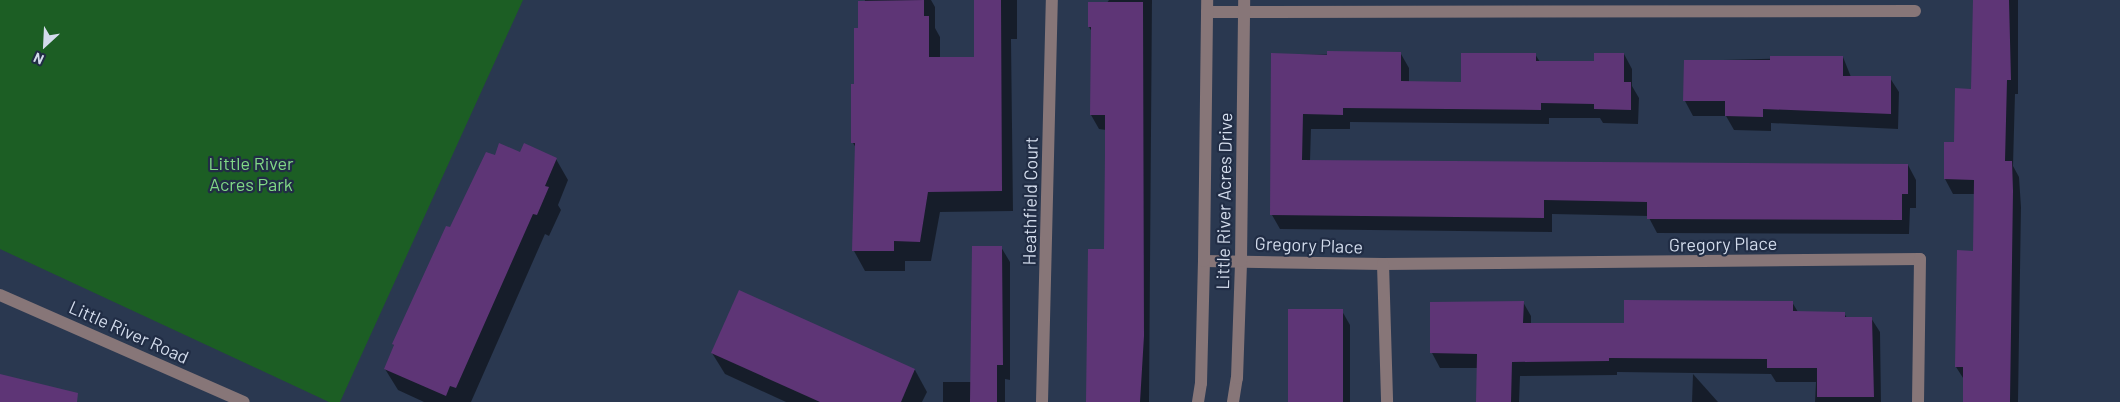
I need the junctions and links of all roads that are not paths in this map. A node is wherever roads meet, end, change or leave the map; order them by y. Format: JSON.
{"nodes":[{"id":1,"x":1052,"y":0,"type":"edge"},
{"id":2,"x":1671,"y":5,"type":"edge"},
{"id":3,"x":1207,"y":6,"type":"edge"},
{"id":4,"x":1244,"y":6,"type":"edge"},
{"id":5,"x":1915,"y":11,"type":"dead end"},
{"id":6,"x":1241,"y":260,"type":"junction"},
{"id":7,"x":1204,"y":261,"type":"junction"},
{"id":8,"x":1383,"y":264,"type":"junction"},
{"id":9,"x":0,"y":295,"type":"edge"},
{"id":10,"x":244,"y":402,"type":"edge"},
{"id":11,"x":1042,"y":402,"type":"edge"},
{"id":12,"x":1198,"y":402,"type":"edge"},
{"id":13,"x":1233,"y":402,"type":"edge"},
{"id":14,"x":1387,"y":402,"type":"edge"},
{"id":15,"x":1918,"y":402,"type":"edge"}],
"edges":[{"from":1,"to":11,"type":"street","name":"Heathfield Court"},
{"from":2,"to":4,"type":"street"},
{"from":2,"to":5,"type":"street"},
{"from":3,"to":4,"type":"street"},
{"from":3,"to":7,"type":"street","name":"Little River Acres Drive"},
{"from":4,"to":6,"type":"street","name":"Little River Acres Drive"},
{"from":6,"to":7,"type":"street","name":"Gregory Place"},
{"from":6,"to":8,"type":"street","name":"Gregory Place"},
{"from":6,"to":13,"type":"street","name":"Little River Acres Drive"},
{"from":7,"to":12,"type":"street","name":"Little River Acres Drive"},
{"from":8,"to":14,"type":"street","name":"Gregory Place"},
{"from":8,"to":15,"type":"street","name":"Gregory Place"},
{"from":9,"to":10,"type":"street","name":"Little River Road"}]}
